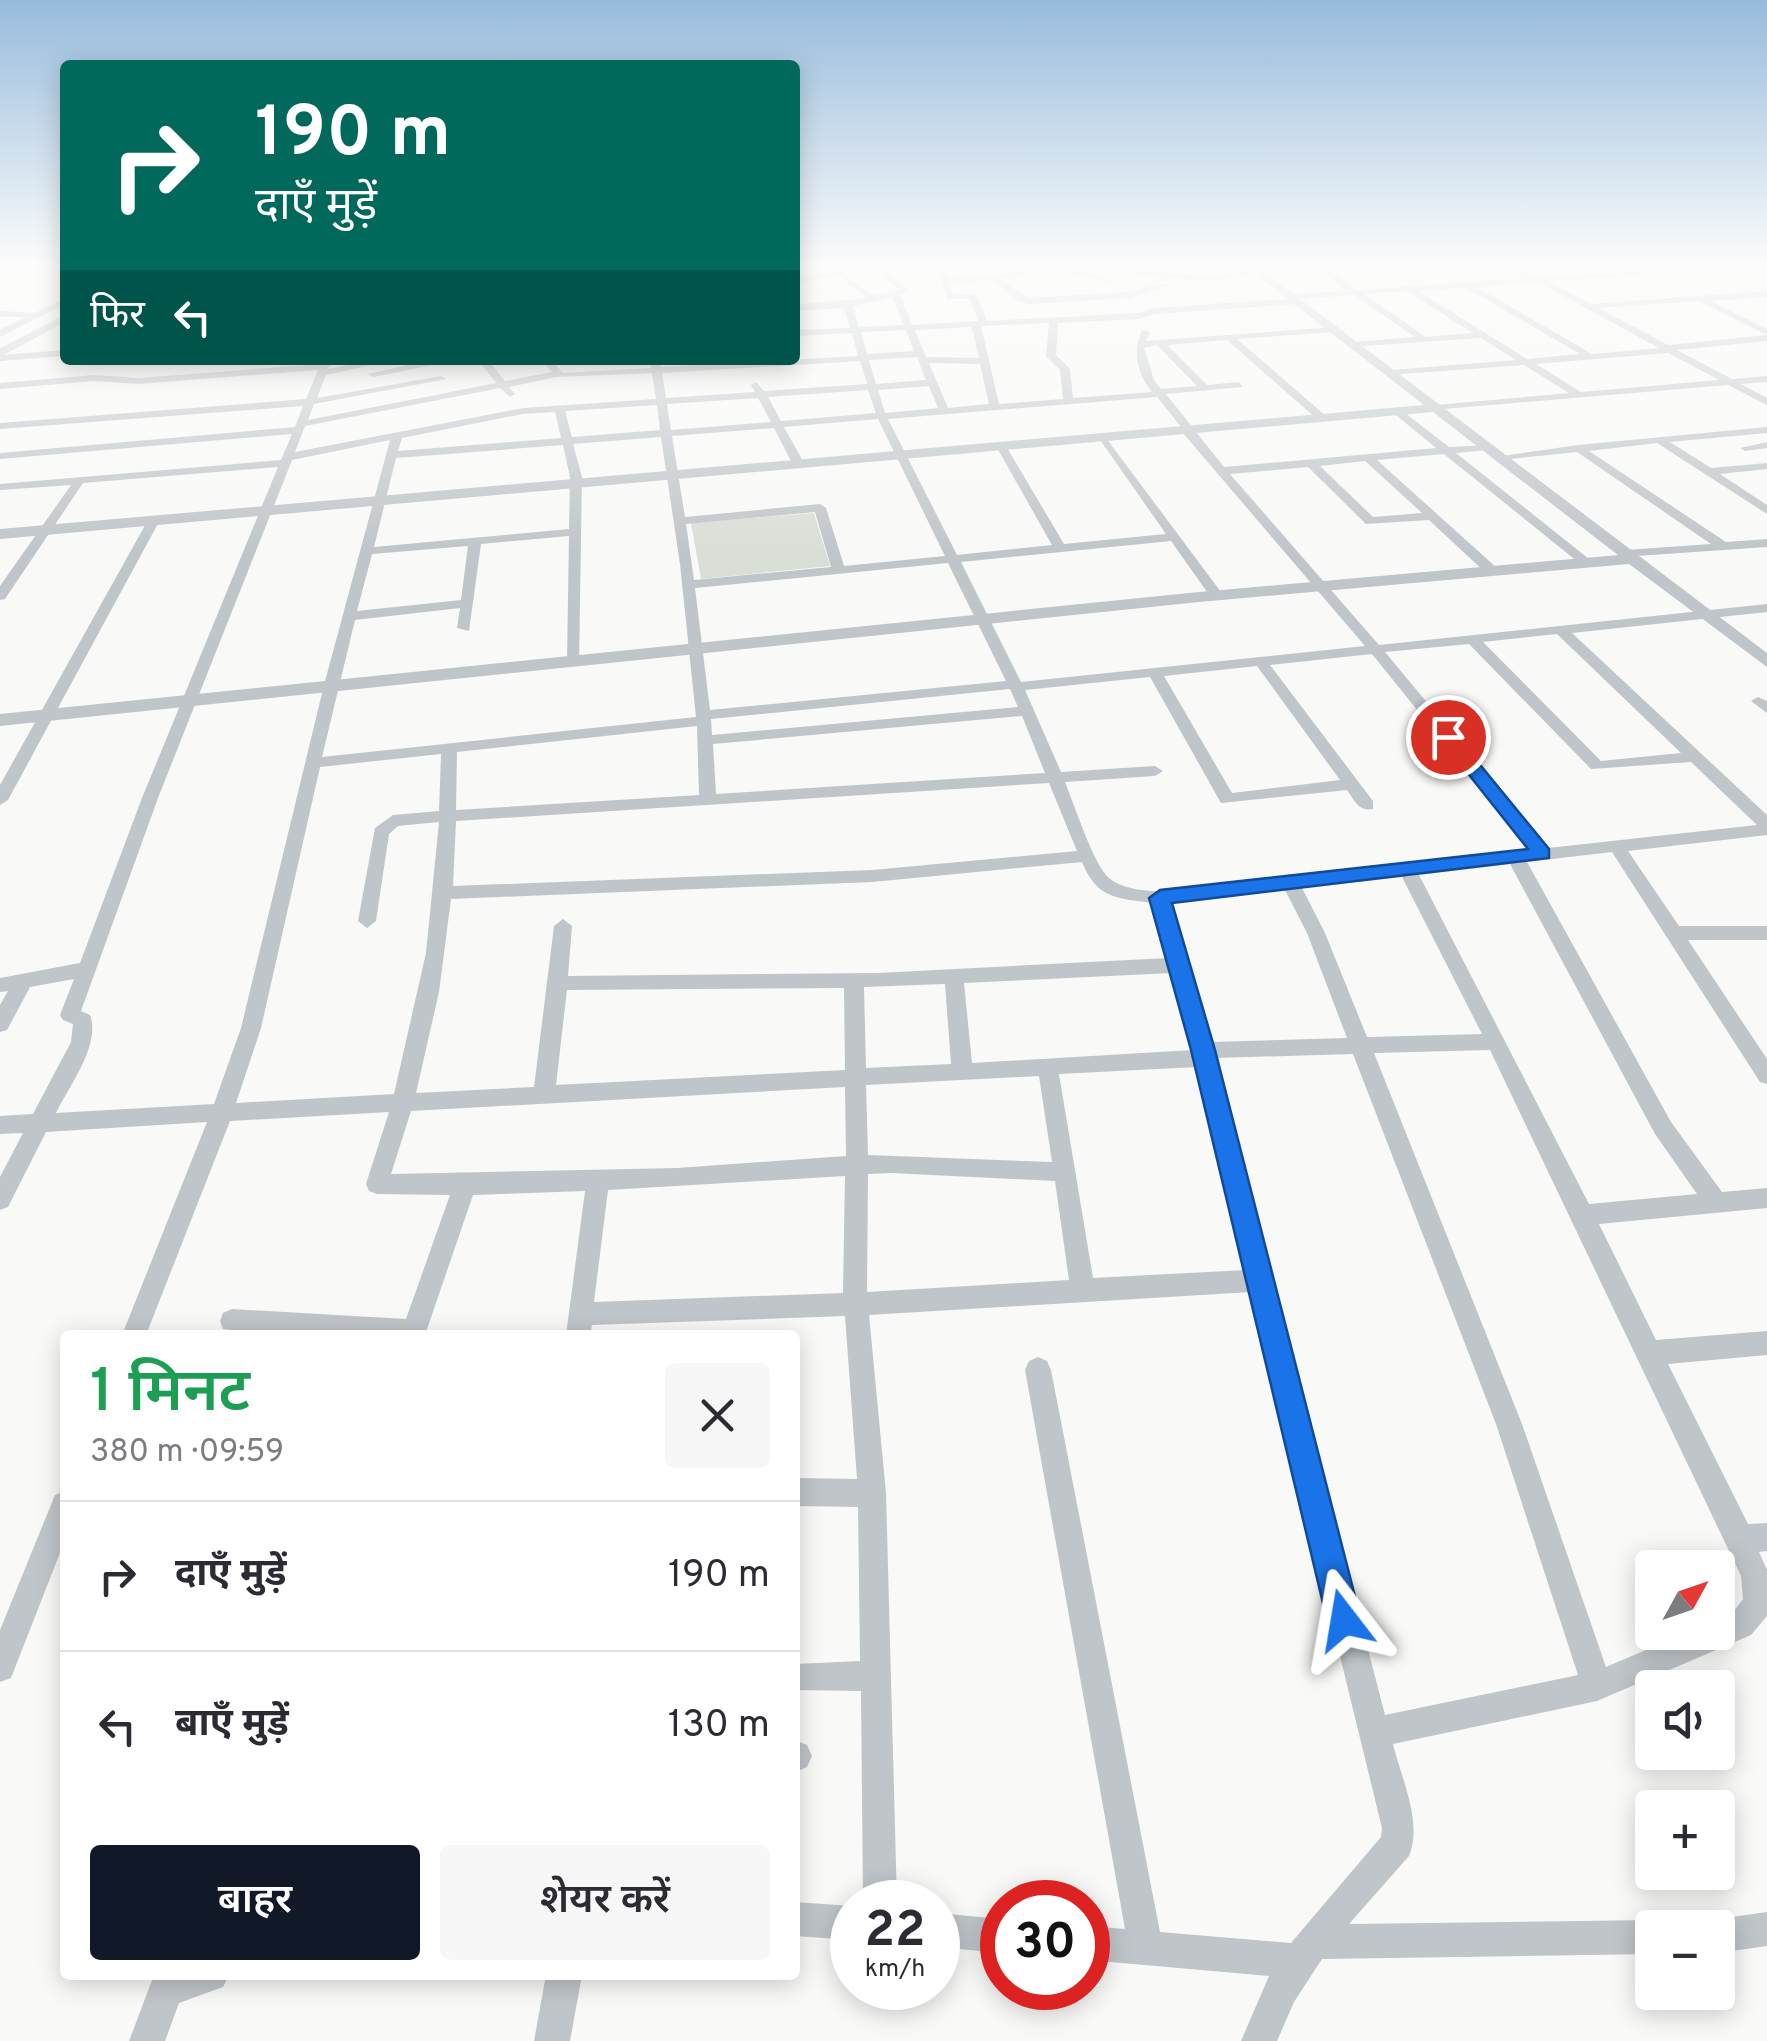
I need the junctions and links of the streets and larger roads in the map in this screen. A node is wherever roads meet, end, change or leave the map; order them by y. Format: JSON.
{"nodes":[{"id":1,"x":866,"y":362,"type":"edge"},
{"id":2,"x":922,"y":362,"type":"edge"},
{"id":3,"x":987,"y":362,"type":"edge"},
{"id":4,"x":1058,"y":362,"type":"edge"},
{"id":5,"x":1142,"y":362,"type":"edge"},
{"id":6,"x":1179,"y":362,"type":"edge"},
{"id":7,"x":1259,"y":362,"type":"edge"},
{"id":8,"x":1378,"y":362,"type":"edge"},
{"id":9,"x":1522,"y":362,"type":"edge"},
{"id":10,"x":1525,"y":362,"type":"edge"},
{"id":11,"x":1694,"y":362,"type":"edge"},
{"id":12,"x":411,"y":365,"type":"edge"},
{"id":13,"x":432,"y":365,"type":"edge"},
{"id":14,"x":487,"y":365,"type":"edge"},
{"id":15,"x":551,"y":365,"type":"edge"},
{"id":16,"x":656,"y":365,"type":"edge"},
{"id":17,"x":744,"y":365,"type":"edge"},
{"id":18,"x":324,"y":367,"type":"edge"},
{"id":19,"x":1392,"y":373,"type":"junction"},
{"id":20,"x":367,"y":375,"type":"dead end"},
{"id":21,"x":560,"y":375,"type":"junction"},
{"id":22,"x":441,"y":378,"type":"junction"},
{"id":23,"x":1767,"y":379,"type":"edge"},
{"id":24,"x":1731,"y":382,"type":"junction"},
{"id":25,"x":931,"y":383,"type":"junction"},
{"id":26,"x":503,"y":385,"type":"junction"},
{"id":27,"x":1239,"y":385,"type":"dead end"},
{"id":28,"x":0,"y":386,"type":"edge"},
{"id":29,"x":872,"y":386,"type":"junction"},
{"id":30,"x":1206,"y":388,"type":"junction"},
{"id":31,"x":1158,"y":393,"type":"junction"},
{"id":32,"x":453,"y":394,"type":"junction"},
{"id":33,"x":760,"y":394,"type":"junction"},
{"id":34,"x":1578,"y":394,"type":"junction"},
{"id":35,"x":663,"y":401,"type":"junction"},
{"id":36,"x":311,"y":402,"type":"junction"},
{"id":37,"x":1068,"y":402,"type":"junction"},
{"id":38,"x":1767,"y":402,"type":"edge"},
{"id":39,"x":394,"y":406,"type":"junction"},
{"id":40,"x":582,"y":406,"type":"junction"},
{"id":41,"x":995,"y":407,"type":"junction"},
{"id":42,"x":559,"y":408,"type":"junction"},
{"id":43,"x":1436,"y":408,"type":"junction"},
{"id":44,"x":523,"y":411,"type":"junction"},
{"id":45,"x":944,"y":411,"type":"junction"},
{"id":46,"x":1396,"y":411,"type":"junction"},
{"id":47,"x":882,"y":416,"type":"junction"},
{"id":48,"x":1322,"y":418,"type":"junction"},
{"id":49,"x":477,"y":420,"type":"junction"},
{"id":50,"x":776,"y":424,"type":"junction"},
{"id":51,"x":0,"y":426,"type":"edge"},
{"id":52,"x":301,"y":427,"type":"junction"},
{"id":53,"x":1188,"y":430,"type":"junction"},
{"id":54,"x":1767,"y":430,"type":"edge"},
{"id":55,"x":414,"y":432,"type":"junction"},
{"id":56,"x":668,"y":433,"type":"junction"},
{"id":57,"x":397,"y":435,"type":"junction"},
{"id":58,"x":1104,"y":437,"type":"junction"},
{"id":59,"x":568,"y":440,"type":"junction"},
{"id":60,"x":1659,"y":440,"type":"junction"},
{"id":61,"x":1767,"y":445,"type":"edge"},
{"id":62,"x":1001,"y":446,"type":"junction"},
{"id":63,"x":1487,"y":447,"type":"junction"},
{"id":64,"x":476,"y":448,"type":"junction"},
{"id":65,"x":1578,"y":448,"type":"junction"},
{"id":66,"x":1745,"y":448,"type":"dead end"},
{"id":67,"x":1446,"y":451,"type":"junction"},
{"id":68,"x":901,"y":454,"type":"junction"},
{"id":69,"x":392,"y":455,"type":"junction"},
{"id":70,"x":0,"y":456,"type":"edge"},
{"id":71,"x":1501,"y":457,"type":"junction"},
{"id":72,"x":1368,"y":458,"type":"junction"},
{"id":73,"x":288,"y":460,"type":"junction"},
{"id":74,"x":1311,"y":463,"type":"junction"},
{"id":75,"x":798,"y":464,"type":"junction"},
{"id":76,"x":1767,"y":466,"type":"edge"},
{"id":77,"x":1223,"y":471,"type":"junction"},
{"id":78,"x":1708,"y":472,"type":"junction"},
{"id":79,"x":672,"y":475,"type":"junction"},
{"id":80,"x":79,"y":481,"type":"junction"},
{"id":81,"x":576,"y":483,"type":"junction"},
{"id":82,"x":0,"y":487,"type":"edge"},
{"id":83,"x":381,"y":500,"type":"junction"},
{"id":84,"x":1765,"y":508,"type":"edge"},
{"id":85,"x":268,"y":510,"type":"junction"},
{"id":86,"x":1432,"y":516,"type":"junction"},
{"id":87,"x":154,"y":520,"type":"junction"},
{"id":88,"x":679,"y":521,"type":"junction"},
{"id":89,"x":45,"y":530,"type":"junction"},
{"id":90,"x":576,"y":532,"type":"junction"},
{"id":91,"x":0,"y":534,"type":"edge"},
{"id":92,"x":1174,"y":537,"type":"junction"},
{"id":93,"x":475,"y":541,"type":"junction"},
{"id":94,"x":1767,"y":543,"type":"edge"},
{"id":95,"x":1723,"y":546,"type":"junction"},
{"id":96,"x":1059,"y":547,"type":"junction"},
{"id":97,"x":368,"y":551,"type":"junction"},
{"id":98,"x":1629,"y":557,"type":"junction"},
{"id":99,"x":951,"y":560,"type":"junction"},
{"id":100,"x":1588,"y":562,"type":"junction"},
{"id":101,"x":839,"y":571,"type":"junction"},
{"id":102,"x":1492,"y":571,"type":"junction"},
{"id":103,"x":688,"y":585,"type":"junction"},
{"id":104,"x":1321,"y":586,"type":"junction"},
{"id":105,"x":0,"y":596,"type":"edge"},
{"id":106,"x":1217,"y":596,"type":"junction"},
{"id":107,"x":467,"y":603,"type":"junction"},
{"id":108,"x":1767,"y":608,"type":"edge"},
{"id":109,"x":1706,"y":613,"type":"junction"},
{"id":110,"x":351,"y":616,"type":"junction"},
{"id":111,"x":980,"y":619,"type":"junction"},
{"id":112,"x":464,"y":628,"type":"dead end"},
{"id":113,"x":1560,"y":629,"type":"junction"},
{"id":114,"x":1472,"y":639,"type":"junction"},
{"id":115,"x":695,"y":648,"type":"junction"},
{"id":116,"x":1376,"y":650,"type":"junction"},
{"id":117,"x":574,"y":661,"type":"junction"},
{"id":118,"x":1261,"y":662,"type":"junction"},
{"id":119,"x":1767,"y":662,"type":"edge"},
{"id":120,"x":1155,"y":673,"type":"junction"},
{"id":121,"x":331,"y":685,"type":"junction"},
{"id":122,"x":1015,"y":686,"type":"junction"},
{"id":123,"x":191,"y":700,"type":"junction"},
{"id":124,"x":1026,"y":711,"type":"junction"},
{"id":125,"x":46,"y":715,"type":"junction"},
{"id":126,"x":704,"y":718,"type":"junction"},
{"id":127,"x":0,"y":720,"type":"edge"},
{"id":128,"x":705,"y":740,"type":"junction"},
{"id":129,"x":448,"y":750,"type":"junction"},
{"id":130,"x":1697,"y":756,"type":"junction"},
{"id":131,"x":313,"y":764,"type":"junction"},
{"id":132,"x":1156,"y":771,"type":"dead end"},
{"id":133,"x":1054,"y":778,"type":"junction"},
{"id":134,"x":1352,"y":784,"type":"junction"},
{"id":135,"x":0,"y":800,"type":"edge"},
{"id":136,"x":708,"y":802,"type":"junction"},
{"id":137,"x":1367,"y":805,"type":"dead end"},
{"id":138,"x":446,"y":816,"type":"junction"},
{"id":139,"x":1767,"y":827,"type":"edge"},
{"id":140,"x":1616,"y":845,"type":"junction"},
{"id":141,"x":1542,"y":854,"type":"junction"},
{"id":142,"x":1087,"y":856,"type":"junction"},
{"id":143,"x":1516,"y":858,"type":"junction"},
{"id":144,"x":1407,"y":870,"type":"junction"},
{"id":145,"x":1289,"y":880,"type":"junction"},
{"id":146,"x":443,"y":893,"type":"junction"},
{"id":147,"x":1160,"y":898,"type":"junction"},
{"id":148,"x":367,"y":920,"type":"dead end"},
{"id":149,"x":563,"y":926,"type":"dead end"},
{"id":150,"x":1767,"y":933,"type":"edge"},
{"id":151,"x":1677,"y":934,"type":"junction"},
{"id":152,"x":1180,"y":965,"type":"junction"},
{"id":153,"x":87,"y":968,"type":"junction"},
{"id":154,"x":954,"y":976,"type":"junction"},
{"id":155,"x":23,"y":981,"type":"junction"},
{"id":156,"x":854,"y":981,"type":"junction"},
{"id":157,"x":558,"y":984,"type":"junction"},
{"id":158,"x":0,"y":985,"type":"edge"},
{"id":159,"x":0,"y":1024,"type":"edge"},
{"id":160,"x":1494,"y":1042,"type":"junction"},
{"id":161,"x":1362,"y":1046,"type":"junction"},
{"id":162,"x":1204,"y":1054,"type":"junction"},
{"id":163,"x":1048,"y":1068,"type":"junction"},
{"id":164,"x":962,"y":1072,"type":"junction"},
{"id":165,"x":1767,"y":1076,"type":"edge"},
{"id":166,"x":857,"y":1078,"type":"junction"},
{"id":167,"x":544,"y":1094,"type":"junction"},
{"id":168,"x":406,"y":1102,"type":"junction"},
{"id":169,"x":222,"y":1112,"type":"junction"},
{"id":170,"x":40,"y":1123,"type":"junction"},
{"id":171,"x":0,"y":1125,"type":"edge"},
{"id":172,"x":857,"y":1164,"type":"junction"},
{"id":173,"x":1064,"y":1172,"type":"junction"},
{"id":174,"x":598,"y":1178,"type":"junction"},
{"id":175,"x":465,"y":1185,"type":"junction"},
{"id":176,"x":1767,"y":1198,"type":"edge"},
{"id":177,"x":0,"y":1200,"type":"edge"},
{"id":178,"x":1716,"y":1202,"type":"junction"},
{"id":179,"x":1582,"y":1215,"type":"junction"},
{"id":180,"x":1260,"y":1280,"type":"junction"},
{"id":181,"x":1082,"y":1290,"type":"junction"},
{"id":182,"x":856,"y":1304,"type":"junction"},
{"id":183,"x":232,"y":1321,"type":"dead end"},
{"id":184,"x":580,"y":1324,"type":"edge"},
{"id":185,"x":136,"y":1330,"type":"edge"},
{"id":186,"x":368,"y":1330,"type":"edge"},
{"id":187,"x":414,"y":1330,"type":"edge"},
{"id":188,"x":1767,"y":1343,"type":"edge"},
{"id":189,"x":1648,"y":1352,"type":"junction"},
{"id":190,"x":1038,"y":1370,"type":"dead end"},
{"id":191,"x":800,"y":1492,"type":"edge"},
{"id":192,"x":872,"y":1492,"type":"junction"},
{"id":193,"x":60,"y":1518,"type":"edge"},
{"id":194,"x":1754,"y":1538,"type":"edge"},
{"id":195,"x":0,"y":1667,"type":"edge"},
{"id":196,"x":876,"y":1676,"type":"junction"},
{"id":197,"x":801,"y":1677,"type":"dead end"},
{"id":198,"x":1597,"y":1686,"type":"junction"},
{"id":199,"x":1372,"y":1734,"type":"junction"},
{"id":200,"x":880,"y":1880,"type":"edge"},
{"id":201,"x":800,"y":1919,"type":"edge"},
{"id":202,"x":830,"y":1921,"type":"edge"},
{"id":203,"x":1767,"y":1930,"type":"edge"},
{"id":204,"x":1735,"y":1934,"type":"edge"},
{"id":205,"x":1635,"y":1938,"type":"edge"},
{"id":206,"x":1110,"y":1945,"type":"edge"},
{"id":207,"x":1146,"y":1948,"type":"junction"},
{"id":208,"x":1307,"y":1951,"type":"junction"},
{"id":209,"x":563,"y":1980,"type":"edge"},
{"id":210,"x":169,"y":1982,"type":"edge"},
{"id":211,"x":147,"y":2041,"type":"edge"},
{"id":212,"x":552,"y":2041,"type":"edge"},
{"id":213,"x":1260,"y":2041,"type":"edge"}],
"edges":[{"from":1,"to":29,"type":"street"},
{"from":2,"to":25,"type":"street"},
{"from":3,"to":41,"type":"street"},
{"from":4,"to":37,"type":"street"},
{"from":5,"to":31,"type":"street"},
{"from":6,"to":30,"type":"street"},
{"from":7,"to":48,"type":"street"},
{"from":8,"to":19,"type":"street"},
{"from":9,"to":19,"type":"street"},
{"from":10,"to":34,"type":"street"},
{"from":11,"to":24,"type":"street"},
{"from":12,"to":20,"type":"street"},
{"from":13,"to":22,"type":"street"},
{"from":14,"to":26,"type":"street"},
{"from":15,"to":21,"type":"street"},
{"from":16,"to":21,"type":"street"},
{"from":16,"to":35,"type":"street"},
{"from":17,"to":33,"type":"street"},
{"from":18,"to":28,"type":"street"},
{"from":18,"to":36,"type":"street"},
{"from":19,"to":43,"type":"street"},
{"from":21,"to":26,"type":"street"},
{"from":21,"to":40,"type":"street"},
{"from":22,"to":32,"type":"street"},
{"from":22,"to":36,"type":"street"},
{"from":23,"to":24,"type":"street"},
{"from":24,"to":34,"type":"street"},
{"from":24,"to":38,"type":"street"},
{"from":25,"to":29,"type":"street"},
{"from":25,"to":45,"type":"street"},
{"from":26,"to":32,"type":"street"},
{"from":26,"to":44,"type":"street"},
{"from":27,"to":30,"type":"street"},
{"from":29,"to":33,"type":"street"},
{"from":29,"to":47,"type":"street"},
{"from":30,"to":31,"type":"street"},
{"from":31,"to":37,"type":"street"},
{"from":31,"to":53,"type":"street"},
{"from":32,"to":39,"type":"street"},
{"from":33,"to":35,"type":"street"},
{"from":33,"to":50,"type":"street"},
{"from":34,"to":43,"type":"street"},
{"from":35,"to":40,"type":"street"},
{"from":35,"to":56,"type":"street"},
{"from":36,"to":51,"type":"street"},
{"from":36,"to":52,"type":"street"},
{"from":37,"to":41,"type":"street"},
{"from":39,"to":52,"type":"street"},
{"from":39,"to":55,"type":"street"},
{"from":40,"to":42,"type":"street"},
{"from":41,"to":45,"type":"street"},
{"from":42,"to":44,"type":"street"},
{"from":42,"to":59,"type":"street"},
{"from":43,"to":46,"type":"street"},
{"from":43,"to":63,"type":"street"},
{"from":44,"to":49,"type":"street"},
{"from":45,"to":47,"type":"street"},
{"from":46,"to":48,"type":"street"},
{"from":46,"to":67,"type":"street"},
{"from":47,"to":50,"type":"street"},
{"from":47,"to":68,"type":"street"},
{"from":48,"to":53,"type":"street"},
{"from":49,"to":55,"type":"street"},
{"from":49,"to":64,"type":"street"},
{"from":50,"to":56,"type":"street"},
{"from":50,"to":75,"type":"street"},
{"from":52,"to":70,"type":"street"},
{"from":52,"to":73,"type":"street"},
{"from":53,"to":58,"type":"street"},
{"from":53,"to":77,"type":"street"},
{"from":54,"to":60,"type":"street"},
{"from":55,"to":57,"type":"street"},
{"from":56,"to":59,"type":"street"},
{"from":56,"to":79,"type":"street"},
{"from":57,"to":69,"type":"street"},
{"from":57,"to":73,"type":"street"},
{"from":58,"to":62,"type":"street"},
{"from":58,"to":92,"type":"street"},
{"from":59,"to":64,"type":"street"},
{"from":59,"to":81,"type":"street"},
{"from":60,"to":65,"type":"street"},
{"from":60,"to":78,"type":"street"},
{"from":61,"to":66,"type":"street"},
{"from":62,"to":68,"type":"street"},
{"from":62,"to":96,"type":"street"},
{"from":63,"to":67,"type":"street"},
{"from":63,"to":71,"type":"street"},
{"from":64,"to":69,"type":"street"},
{"from":65,"to":71,"type":"street"},
{"from":65,"to":95,"type":"street"},
{"from":67,"to":72,"type":"street"},
{"from":67,"to":100,"type":"street"},
{"from":68,"to":75,"type":"street"},
{"from":68,"to":99,"type":"street"},
{"from":69,"to":83,"type":"street"},
{"from":71,"to":98,"type":"street"},
{"from":72,"to":74,"type":"street"},
{"from":72,"to":86,"type":"street"},
{"from":73,"to":80,"type":"street"},
{"from":73,"to":85,"type":"street"},
{"from":74,"to":77,"type":"street"},
{"from":74,"to":86,"type":"street"},
{"from":75,"to":79,"type":"street"},
{"from":76,"to":78,"type":"street"},
{"from":77,"to":104,"type":"street"},
{"from":78,"to":84,"type":"street"},
{"from":79,"to":81,"type":"street"},
{"from":79,"to":88,"type":"street"},
{"from":80,"to":82,"type":"street"},
{"from":80,"to":89,"type":"street"},
{"from":81,"to":83,"type":"street"},
{"from":81,"to":90,"type":"street"},
{"from":83,"to":85,"type":"street"},
{"from":83,"to":97,"type":"street"},
{"from":85,"to":87,"type":"street"},
{"from":85,"to":123,"type":"street"},
{"from":86,"to":102,"type":"street"},
{"from":87,"to":89,"type":"street"},
{"from":87,"to":125,"type":"street"},
{"from":88,"to":101,"type":"street"},
{"from":88,"to":103,"type":"street"},
{"from":89,"to":91,"type":"street"},
{"from":89,"to":105,"type":"street"},
{"from":90,"to":93,"type":"street"},
{"from":90,"to":117,"type":"street"},
{"from":92,"to":96,"type":"street"},
{"from":92,"to":106,"type":"street"},
{"from":93,"to":97,"type":"street"},
{"from":93,"to":107,"type":"street"},
{"from":94,"to":95,"type":"street"},
{"from":95,"to":98,"type":"street"},
{"from":96,"to":99,"type":"street"},
{"from":97,"to":110,"type":"street"},
{"from":98,"to":100,"type":"street"},
{"from":98,"to":109,"type":"street"},
{"from":99,"to":101,"type":"street"},
{"from":99,"to":111,"type":"street"},
{"from":100,"to":102,"type":"street"},
{"from":101,"to":103,"type":"street"},
{"from":102,"to":104,"type":"street"},
{"from":103,"to":115,"type":"street"},
{"from":104,"to":106,"type":"street"},
{"from":104,"to":116,"type":"street"},
{"from":106,"to":111,"type":"street"},
{"from":107,"to":110,"type":"street"},
{"from":107,"to":112,"type":"street"},
{"from":108,"to":109,"type":"street"},
{"from":109,"to":113,"type":"street"},
{"from":109,"to":119,"type":"street"},
{"from":110,"to":121,"type":"street"},
{"from":111,"to":115,"type":"street"},
{"from":111,"to":122,"type":"street"},
{"from":113,"to":114,"type":"street"},
{"from":113,"to":130,"type":"street"},
{"from":114,"to":116,"type":"street"},
{"from":114,"to":130,"type":"street"},
{"from":115,"to":117,"type":"street"},
{"from":115,"to":126,"type":"street"},
{"from":116,"to":118,"type":"street"},
{"from":116,"to":141,"type":"street"},
{"from":117,"to":121,"type":"street"},
{"from":118,"to":120,"type":"street"},
{"from":118,"to":134,"type":"street"},
{"from":120,"to":122,"type":"street"},
{"from":120,"to":134,"type":"street"},
{"from":121,"to":123,"type":"street"},
{"from":121,"to":131,"type":"street"},
{"from":122,"to":124,"type":"street"},
{"from":122,"to":126,"type":"street"},
{"from":123,"to":125,"type":"street"},
{"from":123,"to":153,"type":"street"},
{"from":124,"to":128,"type":"street"},
{"from":124,"to":133,"type":"street"},
{"from":125,"to":127,"type":"street"},
{"from":125,"to":135,"type":"street"},
{"from":126,"to":128,"type":"street"},
{"from":126,"to":129,"type":"street"},
{"from":128,"to":136,"type":"street"},
{"from":129,"to":131,"type":"street"},
{"from":129,"to":138,"type":"street"},
{"from":130,"to":139,"type":"street"},
{"from":131,"to":169,"type":"street"},
{"from":132,"to":133,"type":"street"},
{"from":133,"to":136,"type":"street"},
{"from":133,"to":142,"type":"street"},
{"from":134,"to":137,"type":"street"},
{"from":136,"to":138,"type":"street"},
{"from":138,"to":146,"type":"street"},
{"from":138,"to":148,"type":"street"},
{"from":139,"to":140,"type":"street"},
{"from":140,"to":141,"type":"street"},
{"from":140,"to":151,"type":"street"},
{"from":141,"to":143,"type":"street"},
{"from":142,"to":146,"type":"street"},
{"from":142,"to":147,"type":"street"},
{"from":143,"to":144,"type":"street"},
{"from":143,"to":178,"type":"street"},
{"from":144,"to":145,"type":"street"},
{"from":144,"to":160,"type":"street"},
{"from":145,"to":147,"type":"street"},
{"from":145,"to":161,"type":"street"},
{"from":146,"to":168,"type":"street"},
{"from":147,"to":152,"type":"street"},
{"from":149,"to":157,"type":"street"},
{"from":150,"to":151,"type":"street"},
{"from":151,"to":165,"type":"street"},
{"from":152,"to":154,"type":"street"},
{"from":152,"to":162,"type":"street"},
{"from":153,"to":155,"type":"street"},
{"from":153,"to":170,"type":"street"},
{"from":154,"to":156,"type":"street"},
{"from":154,"to":164,"type":"street"},
{"from":155,"to":158,"type":"street"},
{"from":155,"to":159,"type":"street"},
{"from":156,"to":157,"type":"street"},
{"from":156,"to":166,"type":"street"},
{"from":157,"to":167,"type":"street"},
{"from":160,"to":161,"type":"street"},
{"from":160,"to":179,"type":"street"},
{"from":161,"to":162,"type":"street"},
{"from":161,"to":198,"type":"street"},
{"from":162,"to":163,"type":"street"},
{"from":162,"to":180,"type":"street"},
{"from":163,"to":164,"type":"street"},
{"from":163,"to":173,"type":"street"},
{"from":164,"to":166,"type":"street"},
{"from":166,"to":167,"type":"street"},
{"from":166,"to":172,"type":"street"},
{"from":167,"to":168,"type":"street"},
{"from":168,"to":169,"type":"street"},
{"from":168,"to":175,"type":"street"},
{"from":169,"to":170,"type":"street"},
{"from":169,"to":185,"type":"street"},
{"from":170,"to":171,"type":"street"},
{"from":170,"to":177,"type":"street"},
{"from":172,"to":173,"type":"street"},
{"from":172,"to":174,"type":"street"},
{"from":172,"to":182,"type":"street"},
{"from":173,"to":181,"type":"street"},
{"from":174,"to":175,"type":"street"},
{"from":174,"to":184,"type":"street"},
{"from":175,"to":187,"type":"street"},
{"from":176,"to":178,"type":"street"},
{"from":178,"to":179,"type":"street"},
{"from":179,"to":189,"type":"street"},
{"from":180,"to":181,"type":"street"},
{"from":180,"to":199,"type":"street"},
{"from":181,"to":182,"type":"street"},
{"from":182,"to":184,"type":"street"},
{"from":182,"to":192,"type":"street"},
{"from":183,"to":186,"type":"street"},
{"from":188,"to":189,"type":"street"},
{"from":189,"to":194,"type":"street"},
{"from":190,"to":207,"type":"street"},
{"from":191,"to":192,"type":"street"},
{"from":192,"to":196,"type":"street"},
{"from":193,"to":195,"type":"street"},
{"from":194,"to":198,"type":"street"},
{"from":196,"to":197,"type":"street"},
{"from":196,"to":200,"type":"street"},
{"from":198,"to":199,"type":"street"},
{"from":199,"to":208,"type":"street"},
{"from":201,"to":202,"type":"street"},
{"from":203,"to":204,"type":"street"},
{"from":205,"to":208,"type":"street"},
{"from":206,"to":207,"type":"street"},
{"from":207,"to":208,"type":"street"},
{"from":208,"to":213,"type":"street"},
{"from":209,"to":212,"type":"street"},
{"from":210,"to":211,"type":"street"}]}
